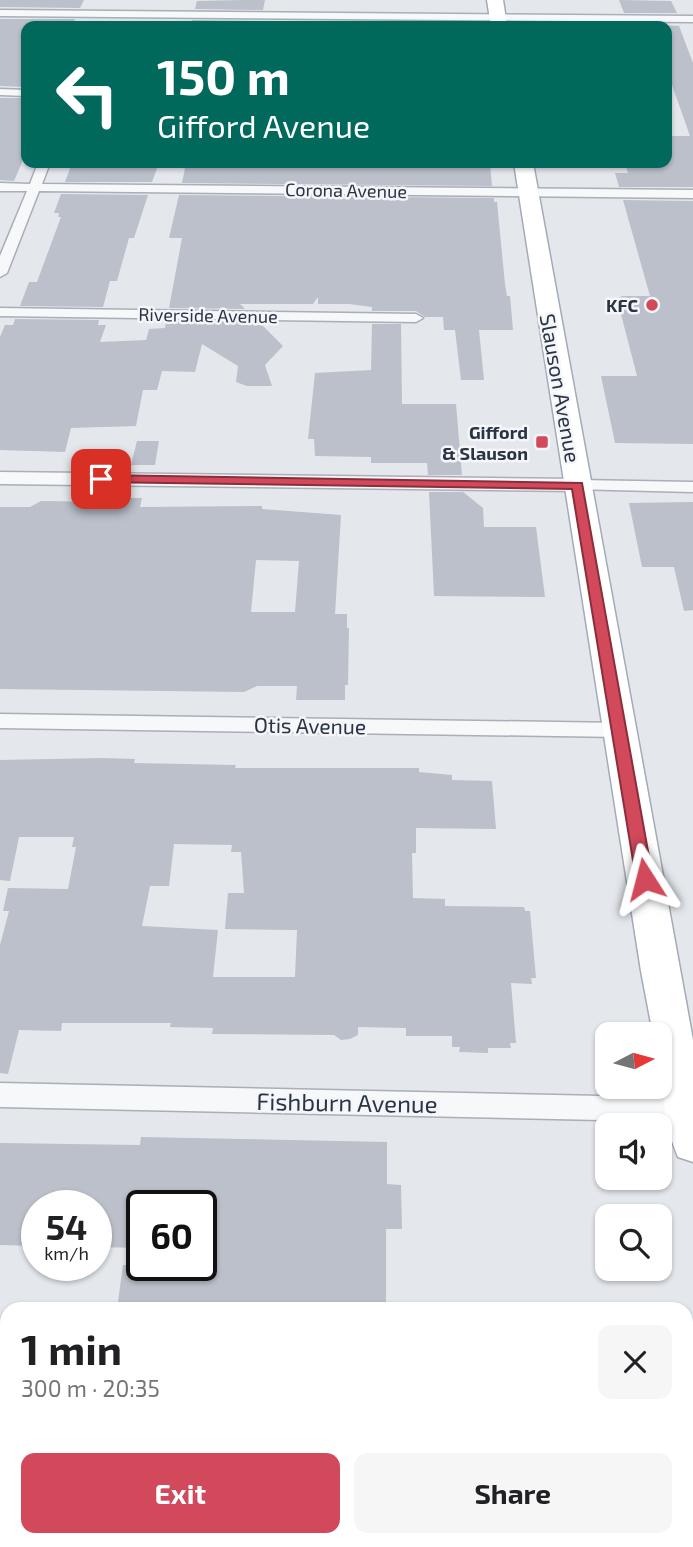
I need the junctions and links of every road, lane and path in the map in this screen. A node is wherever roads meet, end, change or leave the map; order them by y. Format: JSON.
{"nodes":[{"id":1,"x":495,"y":0,"type":"edge"},
{"id":2,"x":0,"y":13,"type":"edge"},
{"id":3,"x":103,"y":15,"type":"junction"},
{"id":4,"x":693,"y":19,"type":"edge"},
{"id":5,"x":101,"y":21,"type":"edge"},
{"id":6,"x":442,"y":21,"type":"edge"},
{"id":7,"x":498,"y":21,"type":"edge"},
{"id":8,"x":563,"y":21,"type":"edge"},
{"id":9,"x":0,"y":92,"type":"edge"},
{"id":10,"x":21,"y":93,"type":"edge"},
{"id":11,"x":42,"y":168,"type":"edge"},
{"id":12,"x":524,"y":168,"type":"edge"},
{"id":13,"x":0,"y":187,"type":"edge"},
{"id":14,"x":34,"y":187,"type":"junction"},
{"id":15,"x":528,"y":192,"type":"junction"},
{"id":16,"x":693,"y":194,"type":"edge"},
{"id":17,"x":0,"y":273,"type":"edge"},
{"id":18,"x":0,"y":312,"type":"edge"},
{"id":19,"x":416,"y":318,"type":"dead end"},
{"id":20,"x":0,"y":478,"type":"edge"},
{"id":21,"x":578,"y":485,"type":"junction"},
{"id":22,"x":693,"y":487,"type":"edge"},
{"id":23,"x":0,"y":721,"type":"edge"},
{"id":24,"x":621,"y":730,"type":"junction"},
{"id":25,"x":0,"y":1095,"type":"edge"},
{"id":26,"x":691,"y":1121,"type":"edge"}],
"edges":[{"from":1,"to":7,"type":"main road"},
{"from":2,"to":3,"type":"street"},
{"from":3,"to":5,"type":"street"},
{"from":3,"to":6,"type":"street"},
{"from":4,"to":8,"type":"street"},
{"from":9,"to":10,"type":"street"},
{"from":11,"to":14,"type":"street"},
{"from":12,"to":15,"type":"main road","name":"Slauson Avenue"},
{"from":13,"to":14,"type":"street","name":"Corona Avenue"},
{"from":14,"to":15,"type":"street","name":"Corona Avenue"},
{"from":14,"to":17,"type":"street"},
{"from":15,"to":16,"type":"street","name":"Corona Avenue"},
{"from":15,"to":21,"type":"main road","name":"Slauson Avenue"},
{"from":18,"to":19,"type":"street","name":"Riverside Avenue"},
{"from":20,"to":21,"type":"street"},
{"from":21,"to":22,"type":"street"},
{"from":21,"to":24,"type":"main road","name":"Slauson Avenue"},
{"from":23,"to":24,"type":"street","name":"Otis Avenue"},
{"from":24,"to":26,"type":"main road","name":"Slauson Avenue"},
{"from":25,"to":26,"type":"street","name":"Fishburn Avenue"}]}
